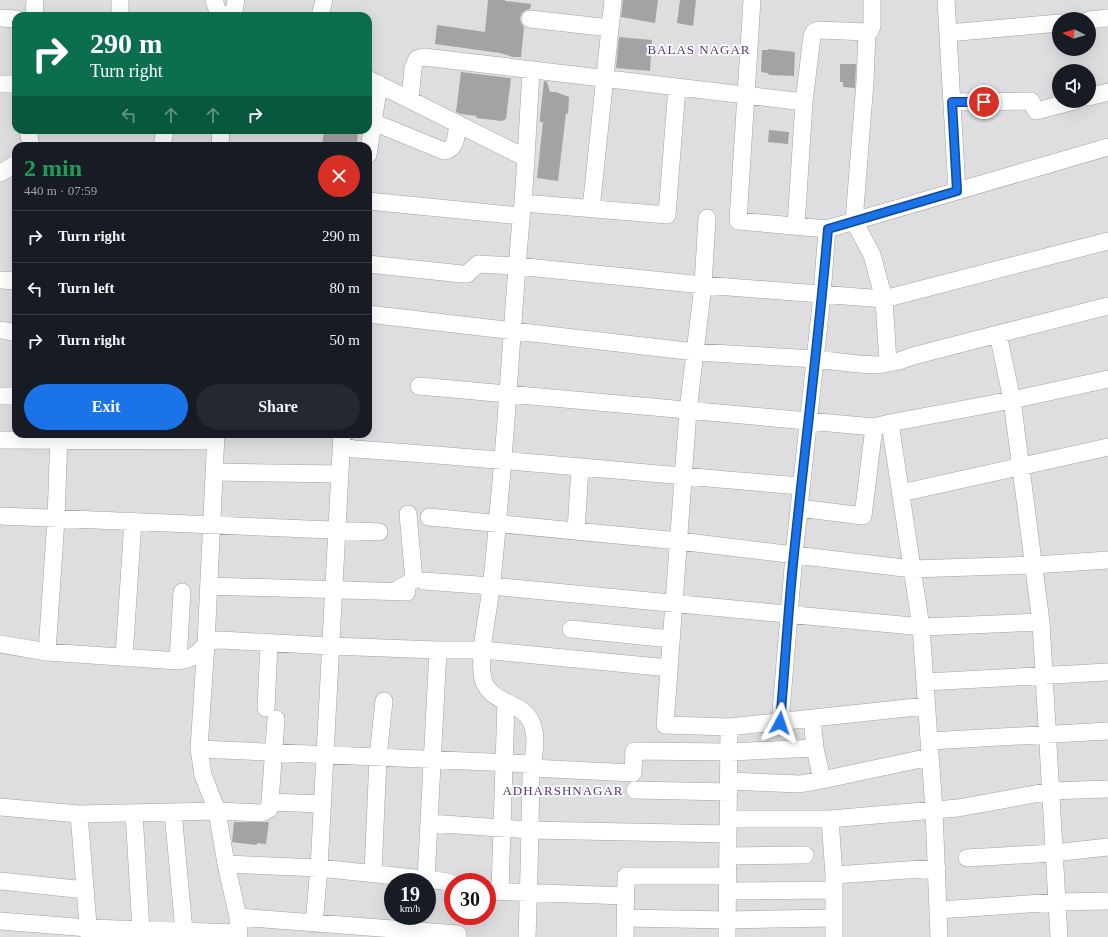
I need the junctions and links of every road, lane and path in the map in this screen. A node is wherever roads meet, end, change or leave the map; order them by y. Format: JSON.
{"nodes":[{"id":1,"x":34,"y":0,"type":"edge"},
{"id":2,"x":120,"y":0,"type":"edge"},
{"id":3,"x":236,"y":0,"type":"edge"},
{"id":4,"x":324,"y":0,"type":"edge"},
{"id":5,"x":613,"y":0,"type":"edge"},
{"id":6,"x":752,"y":0,"type":"edge"},
{"id":7,"x":872,"y":0,"type":"edge"},
{"id":8,"x":946,"y":0,"type":"edge"},
{"id":9,"x":34,"y":12,"type":"edge"},
{"id":10,"x":120,"y":12,"type":"edge"},
{"id":11,"x":221,"y":12,"type":"edge"},
{"id":12,"x":321,"y":12,"type":"edge"},
{"id":13,"x":0,"y":18,"type":"edge"},
{"id":14,"x":1108,"y":18,"type":"edge"},
{"id":15,"x":12,"y":19,"type":"edge"},
{"id":16,"x":530,"y":19,"type":"dead end"},
{"id":17,"x":1096,"y":19,"type":"edge"},
{"id":18,"x":1052,"y":24,"type":"edge"},
{"id":19,"x":610,"y":28,"type":"junction"},
{"id":20,"x":866,"y":32,"type":"junction"},
{"id":21,"x":948,"y":33,"type":"junction"},
{"id":22,"x":531,"y":70,"type":"junction"},
{"id":23,"x":605,"y":79,"type":"junction"},
{"id":24,"x":373,"y":82,"type":"edge"},
{"id":25,"x":0,"y":84,"type":"edge"},
{"id":26,"x":12,"y":84,"type":"edge"},
{"id":27,"x":677,"y":87,"type":"junction"},
{"id":28,"x":1108,"y":92,"type":"edge"},
{"id":29,"x":746,"y":95,"type":"junction"},
{"id":30,"x":1096,"y":95,"type":"edge"},
{"id":31,"x":410,"y":99,"type":"junction"},
{"id":32,"x":804,"y":102,"type":"junction"},
{"id":33,"x":952,"y":102,"type":"junction"},
{"id":34,"x":1052,"y":107,"type":"edge"},
{"id":35,"x":373,"y":122,"type":"junction"},
{"id":36,"x":458,"y":124,"type":"junction"},
{"id":37,"x":372,"y":129,"type":"edge"},
{"id":38,"x":1108,"y":148,"type":"edge"},
{"id":39,"x":526,"y":158,"type":"junction"},
{"id":40,"x":12,"y":166,"type":"edge"},
{"id":41,"x":0,"y":174,"type":"edge"},
{"id":42,"x":957,"y":191,"type":"junction"},
{"id":43,"x":372,"y":201,"type":"edge"},
{"id":44,"x":591,"y":209,"type":"junction"},
{"id":45,"x":522,"y":210,"type":"junction"},
{"id":46,"x":707,"y":218,"type":"dead end"},
{"id":47,"x":854,"y":221,"type":"junction"},
{"id":48,"x":796,"y":226,"type":"junction"},
{"id":49,"x":828,"y":229,"type":"junction"},
{"id":50,"x":1108,"y":241,"type":"edge"},
{"id":51,"x":372,"y":264,"type":"edge"},
{"id":52,"x":518,"y":266,"type":"junction"},
{"id":53,"x":0,"y":280,"type":"edge"},
{"id":54,"x":12,"y":281,"type":"edge"},
{"id":55,"x":703,"y":286,"type":"junction"},
{"id":56,"x":822,"y":295,"type":"junction"},
{"id":57,"x":884,"y":299,"type":"junction"},
{"id":58,"x":1108,"y":306,"type":"edge"},
{"id":59,"x":372,"y":314,"type":"edge"},
{"id":60,"x":511,"y":331,"type":"junction"},
{"id":61,"x":998,"y":334,"type":"junction"},
{"id":62,"x":695,"y":352,"type":"junction"},
{"id":63,"x":815,"y":359,"type":"junction"},
{"id":64,"x":888,"y":363,"type":"junction"},
{"id":65,"x":1108,"y":379,"type":"edge"},
{"id":66,"x":419,"y":386,"type":"dead end"},
{"id":67,"x":507,"y":395,"type":"junction"},
{"id":68,"x":0,"y":396,"type":"edge"},
{"id":69,"x":12,"y":396,"type":"edge"},
{"id":70,"x":1012,"y":400,"type":"junction"},
{"id":71,"x":688,"y":411,"type":"junction"},
{"id":72,"x":809,"y":422,"type":"junction"},
{"id":73,"x":882,"y":425,"type":"junction"},
{"id":74,"x":39,"y":438,"type":"edge"},
{"id":75,"x":59,"y":438,"type":"edge"},
{"id":76,"x":216,"y":438,"type":"edge"},
{"id":77,"x":0,"y":440,"type":"edge"},
{"id":78,"x":342,"y":440,"type":"edge"},
{"id":79,"x":1108,"y":447,"type":"edge"},
{"id":80,"x":503,"y":460,"type":"junction"},
{"id":81,"x":1020,"y":466,"type":"junction"},
{"id":82,"x":580,"y":467,"type":"junction"},
{"id":83,"x":215,"y":472,"type":"junction"},
{"id":84,"x":340,"y":474,"type":"junction"},
{"id":85,"x":683,"y":477,"type":"junction"},
{"id":86,"x":801,"y":486,"type":"junction"},
{"id":87,"x":901,"y":493,"type":"junction"},
{"id":88,"x":799,"y":508,"type":"junction"},
{"id":89,"x":408,"y":514,"type":"dead end"},
{"id":90,"x":0,"y":516,"type":"edge"},
{"id":91,"x":429,"y":516,"type":"dead end"},
{"id":92,"x":56,"y":518,"type":"junction"},
{"id":93,"x":133,"y":521,"type":"junction"},
{"id":94,"x":497,"y":523,"type":"junction"},
{"id":95,"x":213,"y":525,"type":"junction"},
{"id":96,"x":336,"y":530,"type":"junction"},
{"id":97,"x":576,"y":531,"type":"junction"},
{"id":98,"x":379,"y":532,"type":"dead end"},
{"id":99,"x":679,"y":541,"type":"junction"},
{"id":100,"x":794,"y":555,"type":"junction"},
{"id":101,"x":1108,"y":560,"type":"edge"},
{"id":102,"x":1034,"y":565,"type":"junction"},
{"id":103,"x":912,"y":569,"type":"junction"},
{"id":104,"x":424,"y":581,"type":"dead end"},
{"id":105,"x":209,"y":586,"type":"junction"},
{"id":106,"x":491,"y":586,"type":"junction"},
{"id":107,"x":333,"y":589,"type":"junction"},
{"id":108,"x":182,"y":592,"type":"dead end"},
{"id":109,"x":674,"y":604,"type":"junction"},
{"id":110,"x":788,"y":614,"type":"junction"},
{"id":111,"x":1041,"y":622,"type":"junction"},
{"id":112,"x":921,"y":627,"type":"junction"},
{"id":113,"x":571,"y":629,"type":"dead end"},
{"id":114,"x":671,"y":638,"type":"junction"},
{"id":115,"x":206,"y":643,"type":"junction"},
{"id":116,"x":270,"y":643,"type":"junction"},
{"id":117,"x":0,"y":644,"type":"edge"},
{"id":118,"x":330,"y":646,"type":"junction"},
{"id":119,"x":438,"y":650,"type":"junction"},
{"id":120,"x":482,"y":650,"type":"junction"},
{"id":121,"x":47,"y":652,"type":"junction"},
{"id":122,"x":124,"y":657,"type":"junction"},
{"id":123,"x":178,"y":661,"type":"junction"},
{"id":124,"x":669,"y":668,"type":"junction"},
{"id":125,"x":1108,"y":672,"type":"edge"},
{"id":126,"x":1044,"y":676,"type":"junction"},
{"id":127,"x":925,"y":682,"type":"junction"},
{"id":128,"x":384,"y":701,"type":"dead end"},
{"id":129,"x":506,"y":703,"type":"junction"},
{"id":130,"x":926,"y":706,"type":"junction"},
{"id":131,"x":812,"y":719,"type":"junction"},
{"id":132,"x":780,"y":723,"type":"junction"},
{"id":133,"x":729,"y":727,"type":"junction"},
{"id":134,"x":1108,"y":731,"type":"edge"},
{"id":135,"x":1048,"y":734,"type":"junction"},
{"id":136,"x":815,"y":748,"type":"junction"},
{"id":137,"x":199,"y":749,"type":"junction"},
{"id":138,"x":930,"y":749,"type":"junction"},
{"id":139,"x":274,"y":752,"type":"junction"},
{"id":140,"x":729,"y":752,"type":"junction"},
{"id":141,"x":325,"y":755,"type":"junction"},
{"id":142,"x":378,"y":757,"type":"junction"},
{"id":143,"x":432,"y":759,"type":"junction"},
{"id":144,"x":503,"y":762,"type":"junction"},
{"id":145,"x":532,"y":766,"type":"junction"},
{"id":146,"x":822,"y":780,"type":"junction"},
{"id":147,"x":729,"y":786,"type":"junction"},
{"id":148,"x":1108,"y":789,"type":"edge"},
{"id":149,"x":634,"y":790,"type":"dead end"},
{"id":150,"x":1051,"y":791,"type":"junction"},
{"id":151,"x":270,"y":802,"type":"junction"},
{"id":152,"x":322,"y":804,"type":"junction"},
{"id":153,"x":0,"y":807,"type":"edge"},
{"id":154,"x":934,"y":810,"type":"junction"},
{"id":155,"x":217,"y":811,"type":"junction"},
{"id":156,"x":173,"y":812,"type":"junction"},
{"id":157,"x":134,"y":813,"type":"junction"},
{"id":158,"x":79,"y":814,"type":"junction"},
{"id":159,"x":830,"y":819,"type":"junction"},
{"id":160,"x":429,"y":823,"type":"junction"},
{"id":161,"x":728,"y":827,"type":"junction"},
{"id":162,"x":501,"y":828,"type":"junction"},
{"id":163,"x":530,"y":830,"type":"junction"},
{"id":164,"x":1108,"y":847,"type":"edge"},
{"id":165,"x":1054,"y":852,"type":"junction"},
{"id":166,"x":805,"y":855,"type":"dead end"},
{"id":167,"x":728,"y":856,"type":"junction"},
{"id":168,"x":967,"y":858,"type":"dead end"},
{"id":169,"x":226,"y":864,"type":"junction"},
{"id":170,"x":319,"y":868,"type":"junction"},
{"id":171,"x":937,"y":868,"type":"junction"},
{"id":172,"x":372,"y":873,"type":"junction"},
{"id":173,"x":426,"y":873,"type":"edge"},
{"id":174,"x":495,"y":873,"type":"edge"},
{"id":175,"x":384,"y":874,"type":"edge"},
{"id":176,"x":0,"y":880,"type":"edge"},
{"id":177,"x":833,"y":883,"type":"junction"},
{"id":178,"x":728,"y":884,"type":"junction"},
{"id":179,"x":85,"y":890,"type":"junction"},
{"id":180,"x":496,"y":891,"type":"edge"},
{"id":181,"x":528,"y":892,"type":"junction"},
{"id":182,"x":618,"y":896,"type":"junction"},
{"id":183,"x":1108,"y":901,"type":"edge"},
{"id":184,"x":1058,"y":902,"type":"junction"},
{"id":185,"x":938,"y":910,"type":"junction"},
{"id":186,"x":625,"y":918,"type":"junction"},
{"id":187,"x":833,"y":918,"type":"junction"},
{"id":188,"x":727,"y":920,"type":"junction"},
{"id":189,"x":0,"y":921,"type":"edge"},
{"id":190,"x":314,"y":924,"type":"junction"},
{"id":191,"x":239,"y":929,"type":"edge"},
{"id":192,"x":141,"y":930,"type":"junction"},
{"id":193,"x":184,"y":931,"type":"junction"},
{"id":194,"x":88,"y":932,"type":"edge"},
{"id":195,"x":394,"y":933,"type":"edge"},
{"id":196,"x":217,"y":935,"type":"edge"},
{"id":197,"x":458,"y":937,"type":"edge"},
{"id":198,"x":527,"y":937,"type":"edge"},
{"id":199,"x":625,"y":937,"type":"edge"},
{"id":200,"x":727,"y":937,"type":"edge"},
{"id":201,"x":834,"y":937,"type":"edge"},
{"id":202,"x":939,"y":937,"type":"edge"},
{"id":203,"x":1059,"y":937,"type":"edge"}],
"edges":[{"from":1,"to":9,"type":"street"},
{"from":2,"to":10,"type":"street"},
{"from":3,"to":11,"type":"street"},
{"from":4,"to":12,"type":"street"},
{"from":5,"to":19,"type":"street"},
{"from":6,"to":29,"type":"street"},
{"from":7,"to":20,"type":"street"},
{"from":8,"to":21,"type":"street"},
{"from":13,"to":15,"type":"street"},
{"from":14,"to":17,"type":"street"},
{"from":16,"to":19,"type":"street"},
{"from":18,"to":21,"type":"street"},
{"from":19,"to":23,"type":"street"},
{"from":20,"to":32,"type":"street"},
{"from":20,"to":47,"type":"street"},
{"from":21,"to":33,"type":"street"},
{"from":22,"to":23,"type":"street"},
{"from":22,"to":31,"type":"street"},
{"from":22,"to":39,"type":"street"},
{"from":23,"to":27,"type":"street"},
{"from":23,"to":44,"type":"street"},
{"from":24,"to":31,"type":"street"},
{"from":24,"to":35,"type":"street"},
{"from":25,"to":26,"type":"street"},
{"from":27,"to":29,"type":"street"},
{"from":27,"to":44,"type":"street"},
{"from":28,"to":30,"type":"street"},
{"from":29,"to":32,"type":"street"},
{"from":29,"to":48,"type":"street"},
{"from":31,"to":36,"type":"street"},
{"from":32,"to":48,"type":"street"},
{"from":33,"to":34,"type":"street"},
{"from":33,"to":42,"type":"street"},
{"from":35,"to":36,"type":"street"},
{"from":35,"to":37,"type":"street"},
{"from":36,"to":39,"type":"street"},
{"from":38,"to":42,"type":"street"},
{"from":39,"to":45,"type":"street"},
{"from":40,"to":41,"type":"street"},
{"from":42,"to":47,"type":"street"},
{"from":43,"to":45,"type":"street"},
{"from":44,"to":45,"type":"street"},
{"from":45,"to":52,"type":"street"},
{"from":46,"to":55,"type":"street"},
{"from":47,"to":49,"type":"street"},
{"from":47,"to":57,"type":"street"},
{"from":48,"to":49,"type":"street"},
{"from":49,"to":56,"type":"street"},
{"from":50,"to":57,"type":"street"},
{"from":51,"to":52,"type":"street"},
{"from":52,"to":55,"type":"street"},
{"from":52,"to":60,"type":"street"},
{"from":53,"to":54,"type":"street"},
{"from":55,"to":56,"type":"street"},
{"from":55,"to":62,"type":"street"},
{"from":56,"to":57,"type":"street"},
{"from":56,"to":63,"type":"street"},
{"from":57,"to":64,"type":"street"},
{"from":58,"to":61,"type":"street"},
{"from":59,"to":60,"type":"street"},
{"from":60,"to":62,"type":"street"},
{"from":60,"to":67,"type":"street"},
{"from":61,"to":64,"type":"street"},
{"from":61,"to":70,"type":"street"},
{"from":62,"to":63,"type":"street"},
{"from":62,"to":71,"type":"street"},
{"from":63,"to":64,"type":"street"},
{"from":63,"to":72,"type":"street"},
{"from":65,"to":70,"type":"street"},
{"from":66,"to":67,"type":"street"},
{"from":67,"to":71,"type":"street"},
{"from":67,"to":80,"type":"street"},
{"from":68,"to":69,"type":"street"},
{"from":70,"to":73,"type":"street"},
{"from":70,"to":81,"type":"street"},
{"from":71,"to":72,"type":"street"},
{"from":71,"to":85,"type":"street"},
{"from":72,"to":73,"type":"street"},
{"from":72,"to":86,"type":"street"},
{"from":73,"to":87,"type":"street"},
{"from":73,"to":88,"type":"street"},
{"from":74,"to":77,"type":"street"},
{"from":75,"to":92,"type":"street"},
{"from":76,"to":83,"type":"street"},
{"from":78,"to":80,"type":"street"},
{"from":78,"to":84,"type":"street"},
{"from":79,"to":81,"type":"street"},
{"from":80,"to":82,"type":"street"},
{"from":80,"to":94,"type":"street"},
{"from":81,"to":87,"type":"street"},
{"from":81,"to":102,"type":"street"},
{"from":82,"to":85,"type":"street"},
{"from":82,"to":97,"type":"street"},
{"from":83,"to":84,"type":"street"},
{"from":83,"to":95,"type":"street"},
{"from":84,"to":96,"type":"street"},
{"from":85,"to":86,"type":"street"},
{"from":85,"to":99,"type":"street"},
{"from":86,"to":88,"type":"street"},
{"from":87,"to":103,"type":"street"},
{"from":88,"to":100,"type":"street"},
{"from":89,"to":107,"type":"street"},
{"from":90,"to":92,"type":"street"},
{"from":91,"to":94,"type":"street"},
{"from":92,"to":93,"type":"street"},
{"from":92,"to":121,"type":"street"},
{"from":93,"to":95,"type":"street"},
{"from":93,"to":122,"type":"street"},
{"from":94,"to":97,"type":"street"},
{"from":94,"to":106,"type":"street"},
{"from":95,"to":96,"type":"street"},
{"from":95,"to":105,"type":"street"},
{"from":96,"to":98,"type":"street"},
{"from":96,"to":107,"type":"street"},
{"from":97,"to":99,"type":"street"},
{"from":99,"to":100,"type":"street"},
{"from":99,"to":109,"type":"street"},
{"from":100,"to":103,"type":"street"},
{"from":100,"to":110,"type":"street"},
{"from":101,"to":102,"type":"street"},
{"from":102,"to":103,"type":"street"},
{"from":102,"to":111,"type":"street"},
{"from":103,"to":112,"type":"street"},
{"from":104,"to":106,"type":"street"},
{"from":105,"to":107,"type":"street"},
{"from":105,"to":115,"type":"street"},
{"from":106,"to":109,"type":"street"},
{"from":106,"to":120,"type":"street"},
{"from":107,"to":118,"type":"street"},
{"from":108,"to":123,"type":"street"},
{"from":109,"to":110,"type":"street"},
{"from":109,"to":114,"type":"street"},
{"from":110,"to":112,"type":"street"},
{"from":110,"to":132,"type":"street"},
{"from":111,"to":112,"type":"street"},
{"from":111,"to":126,"type":"street"},
{"from":112,"to":127,"type":"street"},
{"from":113,"to":114,"type":"street"},
{"from":114,"to":124,"type":"street"},
{"from":115,"to":116,"type":"street"},
{"from":115,"to":123,"type":"street"},
{"from":115,"to":137,"type":"street"},
{"from":116,"to":118,"type":"street"},
{"from":116,"to":139,"type":"street"},
{"from":117,"to":121,"type":"street"},
{"from":118,"to":119,"type":"street"},
{"from":118,"to":141,"type":"street"},
{"from":119,"to":120,"type":"street"},
{"from":119,"to":143,"type":"street"},
{"from":120,"to":124,"type":"street"},
{"from":120,"to":129,"type":"street"},
{"from":121,"to":122,"type":"street"},
{"from":122,"to":123,"type":"street"},
{"from":124,"to":133,"type":"street"},
{"from":125,"to":126,"type":"street"},
{"from":126,"to":127,"type":"street"},
{"from":126,"to":135,"type":"street"},
{"from":127,"to":130,"type":"street"},
{"from":128,"to":142,"type":"street"},
{"from":129,"to":144,"type":"street"},
{"from":129,"to":145,"type":"street"},
{"from":130,"to":131,"type":"street"},
{"from":130,"to":138,"type":"street"},
{"from":131,"to":132,"type":"street"},
{"from":131,"to":136,"type":"street"},
{"from":132,"to":133,"type":"street"},
{"from":133,"to":140,"type":"street"},
{"from":134,"to":135,"type":"street"},
{"from":135,"to":138,"type":"street"},
{"from":135,"to":150,"type":"street"},
{"from":136,"to":140,"type":"street"},
{"from":136,"to":146,"type":"street"},
{"from":137,"to":139,"type":"street"},
{"from":137,"to":155,"type":"street"},
{"from":138,"to":146,"type":"street"},
{"from":138,"to":154,"type":"street"},
{"from":139,"to":141,"type":"street"},
{"from":139,"to":151,"type":"street"},
{"from":140,"to":145,"type":"street"},
{"from":140,"to":147,"type":"street"},
{"from":141,"to":142,"type":"street"},
{"from":141,"to":152,"type":"street"},
{"from":142,"to":143,"type":"street"},
{"from":142,"to":172,"type":"street"},
{"from":143,"to":144,"type":"street"},
{"from":143,"to":160,"type":"street"},
{"from":144,"to":145,"type":"street"},
{"from":144,"to":162,"type":"street"},
{"from":145,"to":163,"type":"street"},
{"from":146,"to":147,"type":"street"},
{"from":147,"to":149,"type":"street"},
{"from":147,"to":161,"type":"street"},
{"from":148,"to":150,"type":"street"},
{"from":150,"to":154,"type":"street"},
{"from":150,"to":165,"type":"street"},
{"from":151,"to":152,"type":"street"},
{"from":151,"to":155,"type":"street"},
{"from":152,"to":170,"type":"street"},
{"from":153,"to":158,"type":"street"},
{"from":154,"to":159,"type":"street"},
{"from":154,"to":171,"type":"street"},
{"from":155,"to":156,"type":"street"},
{"from":155,"to":169,"type":"street"},
{"from":156,"to":157,"type":"street"},
{"from":156,"to":193,"type":"street"},
{"from":157,"to":158,"type":"street"},
{"from":157,"to":192,"type":"street"},
{"from":158,"to":179,"type":"street"},
{"from":159,"to":161,"type":"street"},
{"from":159,"to":177,"type":"street"},
{"from":160,"to":162,"type":"street"},
{"from":160,"to":173,"type":"street"},
{"from":161,"to":163,"type":"street"},
{"from":161,"to":167,"type":"street"},
{"from":162,"to":163,"type":"street"},
{"from":162,"to":174,"type":"street"},
{"from":163,"to":181,"type":"street"},
{"from":164,"to":165,"type":"street"},
{"from":165,"to":168,"type":"street"},
{"from":165,"to":184,"type":"street"},
{"from":166,"to":167,"type":"street"},
{"from":167,"to":178,"type":"street"},
{"from":169,"to":170,"type":"street"},
{"from":169,"to":191,"type":"street"},
{"from":170,"to":172,"type":"street"},
{"from":170,"to":190,"type":"street"},
{"from":171,"to":177,"type":"street"},
{"from":171,"to":185,"type":"street"},
{"from":172,"to":175,"type":"street"},
{"from":176,"to":179,"type":"street"},
{"from":177,"to":178,"type":"street"},
{"from":177,"to":187,"type":"street"},
{"from":178,"to":182,"type":"street"},
{"from":178,"to":188,"type":"street"},
{"from":179,"to":194,"type":"street"},
{"from":180,"to":181,"type":"street"},
{"from":181,"to":182,"type":"street"},
{"from":181,"to":198,"type":"street"},
{"from":182,"to":186,"type":"street"},
{"from":183,"to":184,"type":"street"},
{"from":184,"to":185,"type":"street"},
{"from":184,"to":203,"type":"street"},
{"from":185,"to":202,"type":"street"},
{"from":186,"to":188,"type":"street"},
{"from":186,"to":199,"type":"street"},
{"from":187,"to":188,"type":"street"},
{"from":187,"to":201,"type":"street"},
{"from":188,"to":200,"type":"street"},
{"from":189,"to":194,"type":"street"},
{"from":190,"to":191,"type":"street"},
{"from":190,"to":195,"type":"street"},
{"from":191,"to":196,"type":"street"},
{"from":192,"to":193,"type":"street"},
{"from":192,"to":194,"type":"street"},
{"from":193,"to":196,"type":"street"},
{"from":195,"to":197,"type":"street"}]}
